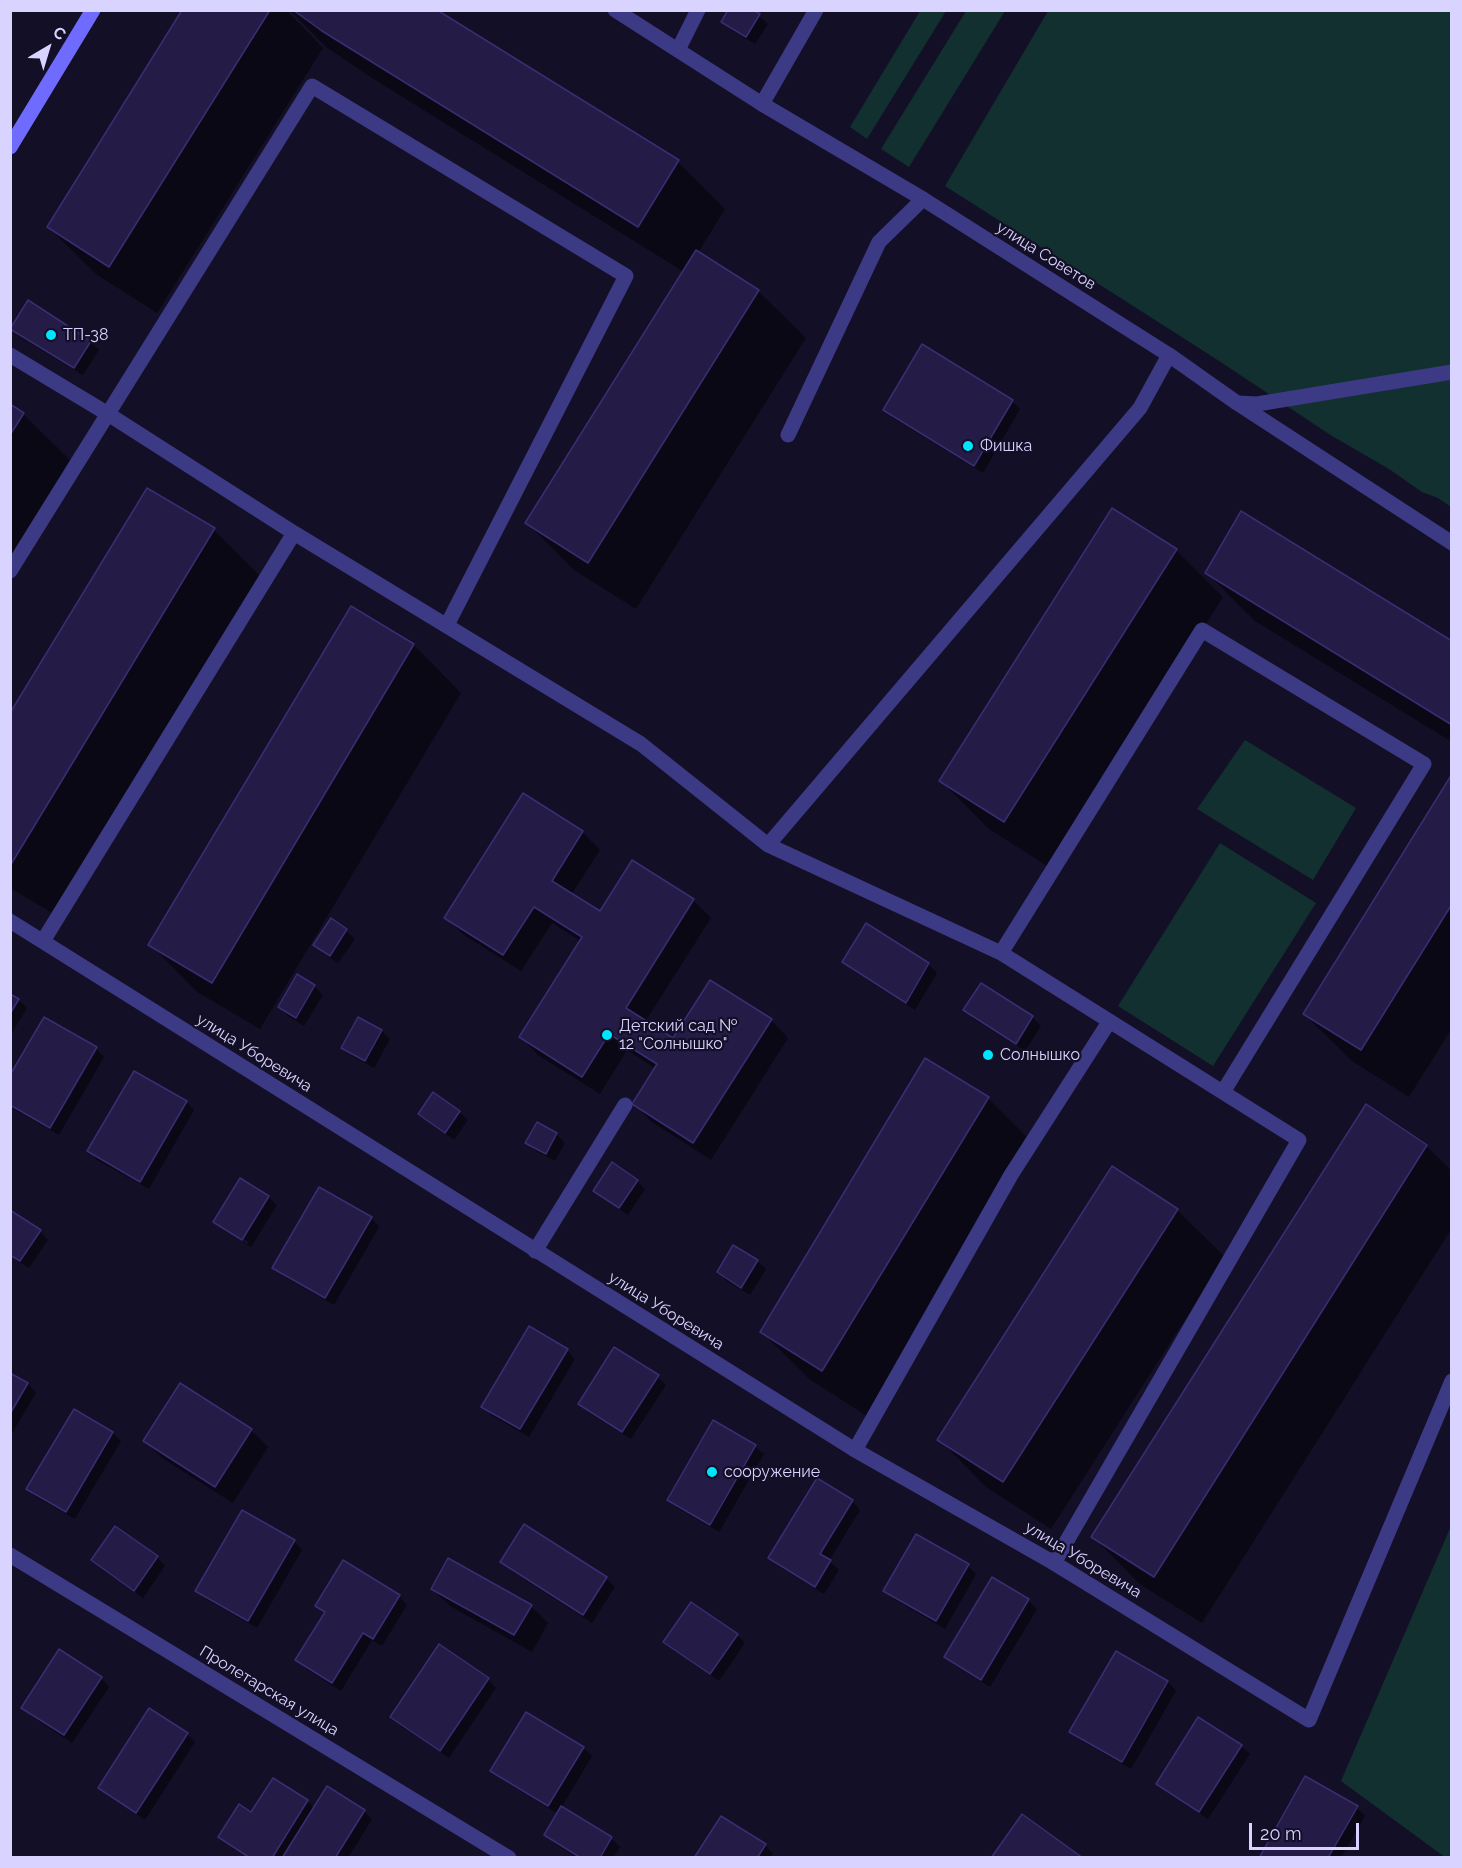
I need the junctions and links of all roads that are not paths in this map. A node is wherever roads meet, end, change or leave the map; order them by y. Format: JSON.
{"nodes":[{"id":1,"x":93,"y":10,"type":"edge"},
{"id":2,"x":615,"y":10,"type":"edge"},
{"id":3,"x":698,"y":10,"type":"edge"},
{"id":4,"x":816,"y":10,"type":"edge"},
{"id":5,"x":678,"y":50,"type":"junction"},
{"id":6,"x":762,"y":104,"type":"junction"},
{"id":7,"x":10,"y":147,"type":"edge"},
{"id":8,"x":923,"y":199,"type":"junction"},
{"id":9,"x":10,"y":355,"type":"edge"},
{"id":10,"x":1169,"y":355,"type":"junction"},
{"id":11,"x":1452,"y":372,"type":"edge"},
{"id":12,"x":1237,"y":403,"type":"junction"},
{"id":13,"x":108,"y":414,"type":"junction"},
{"id":14,"x":788,"y":435,"type":"dead end"},
{"id":15,"x":294,"y":533,"type":"junction"},
{"id":16,"x":1452,"y":543,"type":"edge"},
{"id":17,"x":10,"y":571,"type":"edge"},
{"id":18,"x":447,"y":625,"type":"junction"},
{"id":19,"x":768,"y":845,"type":"junction"},
{"id":20,"x":10,"y":921,"type":"edge"},
{"id":21,"x":43,"y":941,"type":"junction"},
{"id":22,"x":1001,"y":953,"type":"junction"},
{"id":23,"x":1109,"y":1022,"type":"junction"},
{"id":24,"x":1223,"y":1092,"type":"junction"},
{"id":25,"x":625,"y":1105,"type":"dead end"},
{"id":26,"x":535,"y":1251,"type":"junction"},
{"id":27,"x":1452,"y":1381,"type":"edge"},
{"id":28,"x":855,"y":1450,"type":"junction"},
{"id":29,"x":10,"y":1555,"type":"edge"},
{"id":30,"x":1054,"y":1563,"type":"junction"},
{"id":31,"x":509,"y":1857,"type":"edge"}],
"edges":[{"from":1,"to":7,"type":"main road"},
{"from":2,"to":5,"type":"street","name":"улица Советов"},
{"from":3,"to":5,"type":"street"},
{"from":4,"to":6,"type":"street"},
{"from":5,"to":6,"type":"street","name":"улица Советов"},
{"from":6,"to":8,"type":"street","name":"улица Советов"},
{"from":8,"to":10,"type":"street","name":"улица Советов"},
{"from":8,"to":14,"type":"street"},
{"from":9,"to":13,"type":"street"},
{"from":10,"to":12,"type":"street","name":"улица Советов"},
{"from":10,"to":19,"type":"street"},
{"from":11,"to":12,"type":"street"},
{"from":12,"to":16,"type":"street","name":"улица Советов"},
{"from":13,"to":15,"type":"street"},
{"from":13,"to":17,"type":"street"},
{"from":13,"to":18,"type":"street"},
{"from":15,"to":18,"type":"street"},
{"from":15,"to":21,"type":"street"},
{"from":18,"to":19,"type":"street"},
{"from":19,"to":22,"type":"street"},
{"from":20,"to":21,"type":"street","name":"улица Уборевича"},
{"from":21,"to":26,"type":"street","name":"улица Уборевича"},
{"from":22,"to":23,"type":"street"},
{"from":22,"to":24,"type":"street"},
{"from":23,"to":24,"type":"street"},
{"from":23,"to":28,"type":"street"},
{"from":24,"to":30,"type":"street"},
{"from":25,"to":26,"type":"street"},
{"from":26,"to":28,"type":"street","name":"улица Уборевича"},
{"from":27,"to":30,"type":"street","name":"улица Уборевича"},
{"from":28,"to":30,"type":"street","name":"улица Уборевича"},
{"from":29,"to":31,"type":"street","name":"Пролетарская улица"}]}
